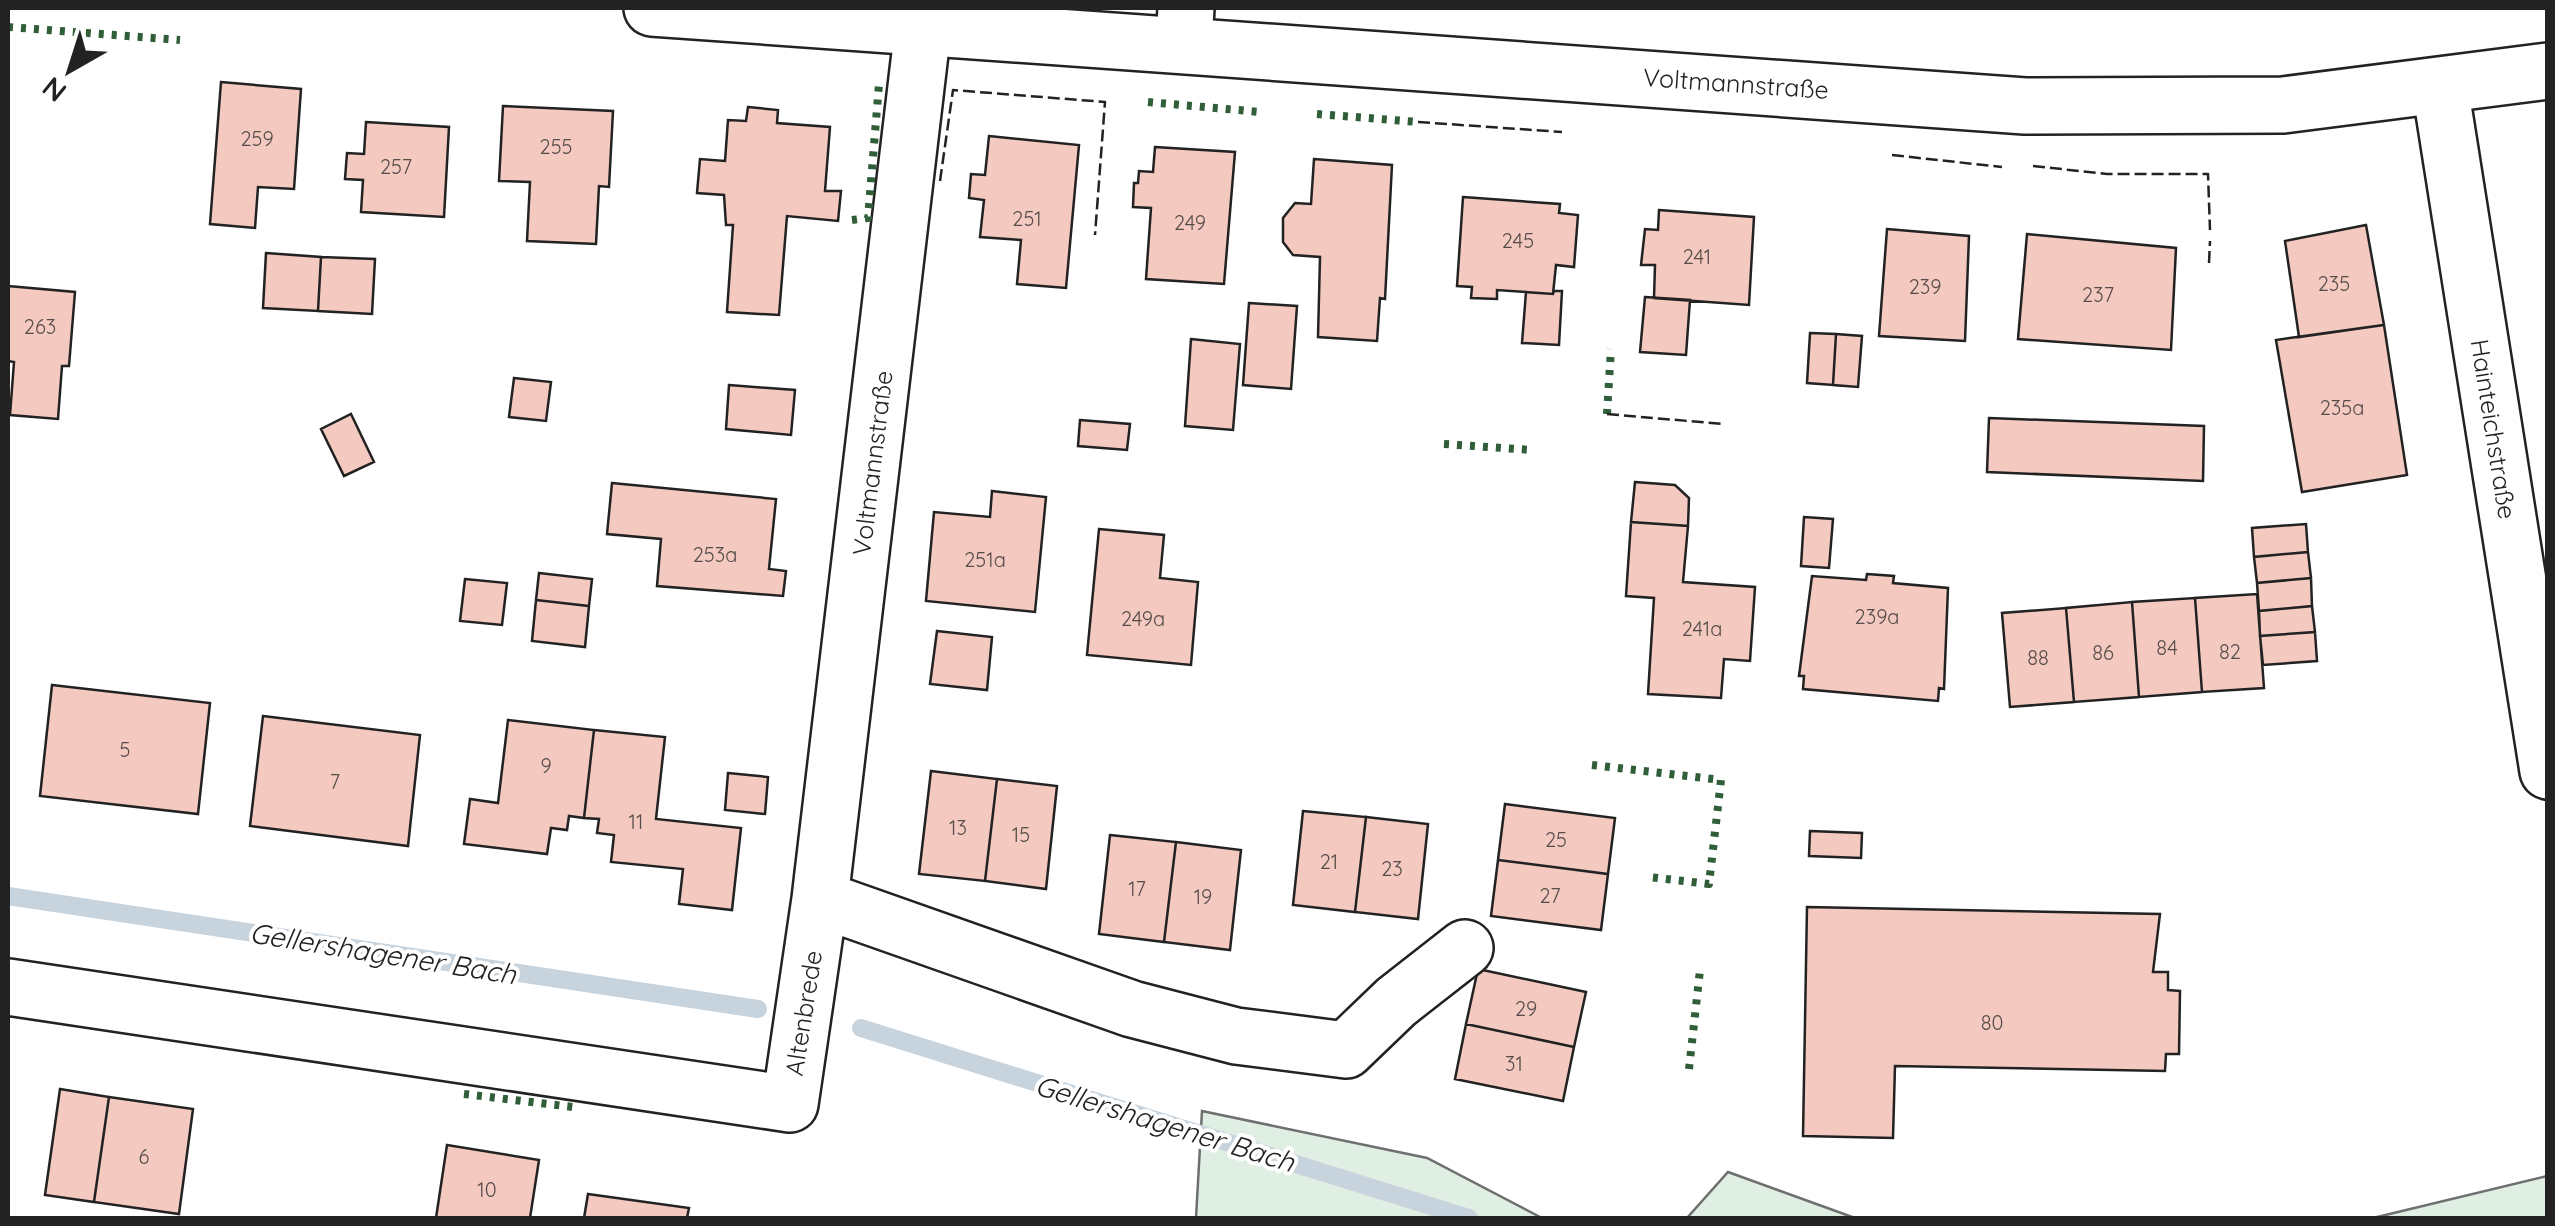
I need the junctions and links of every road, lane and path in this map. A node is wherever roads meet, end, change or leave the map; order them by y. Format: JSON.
{"nodes":[{"id":1,"x":652,"y":8,"type":"edge"},
{"id":2,"x":1185,"y":25,"type":"edge"},
{"id":3,"x":924,"y":28,"type":"junction"},
{"id":4,"x":2548,"y":72,"type":"edge"},
{"id":5,"x":2440,"y":87,"type":"junction"},
{"id":6,"x":2548,"y":770,"type":"edge"},
{"id":7,"x":820,"y":899,"type":"junction"},
{"id":8,"x":1465,"y":948,"type":"dead end"},
{"id":9,"x":8,"y":987,"type":"edge"}],
"edges":[{"from":1,"to":3,"type":"street","name":"Voltmannstraße"},
{"from":2,"to":3,"type":"street","name":"Voltmannstraße"},
{"from":2,"to":5,"type":"street","name":"Voltmannstraße"},
{"from":3,"to":7,"type":"street","name":"Voltmannstraße"},
{"from":4,"to":5,"type":"street","name":"Voltmannstraße"},
{"from":5,"to":6,"type":"street","name":"Hainteichstraße"},
{"from":7,"to":8,"type":"street"},
{"from":7,"to":9,"type":"street","name":"Altenbrede"}]}
